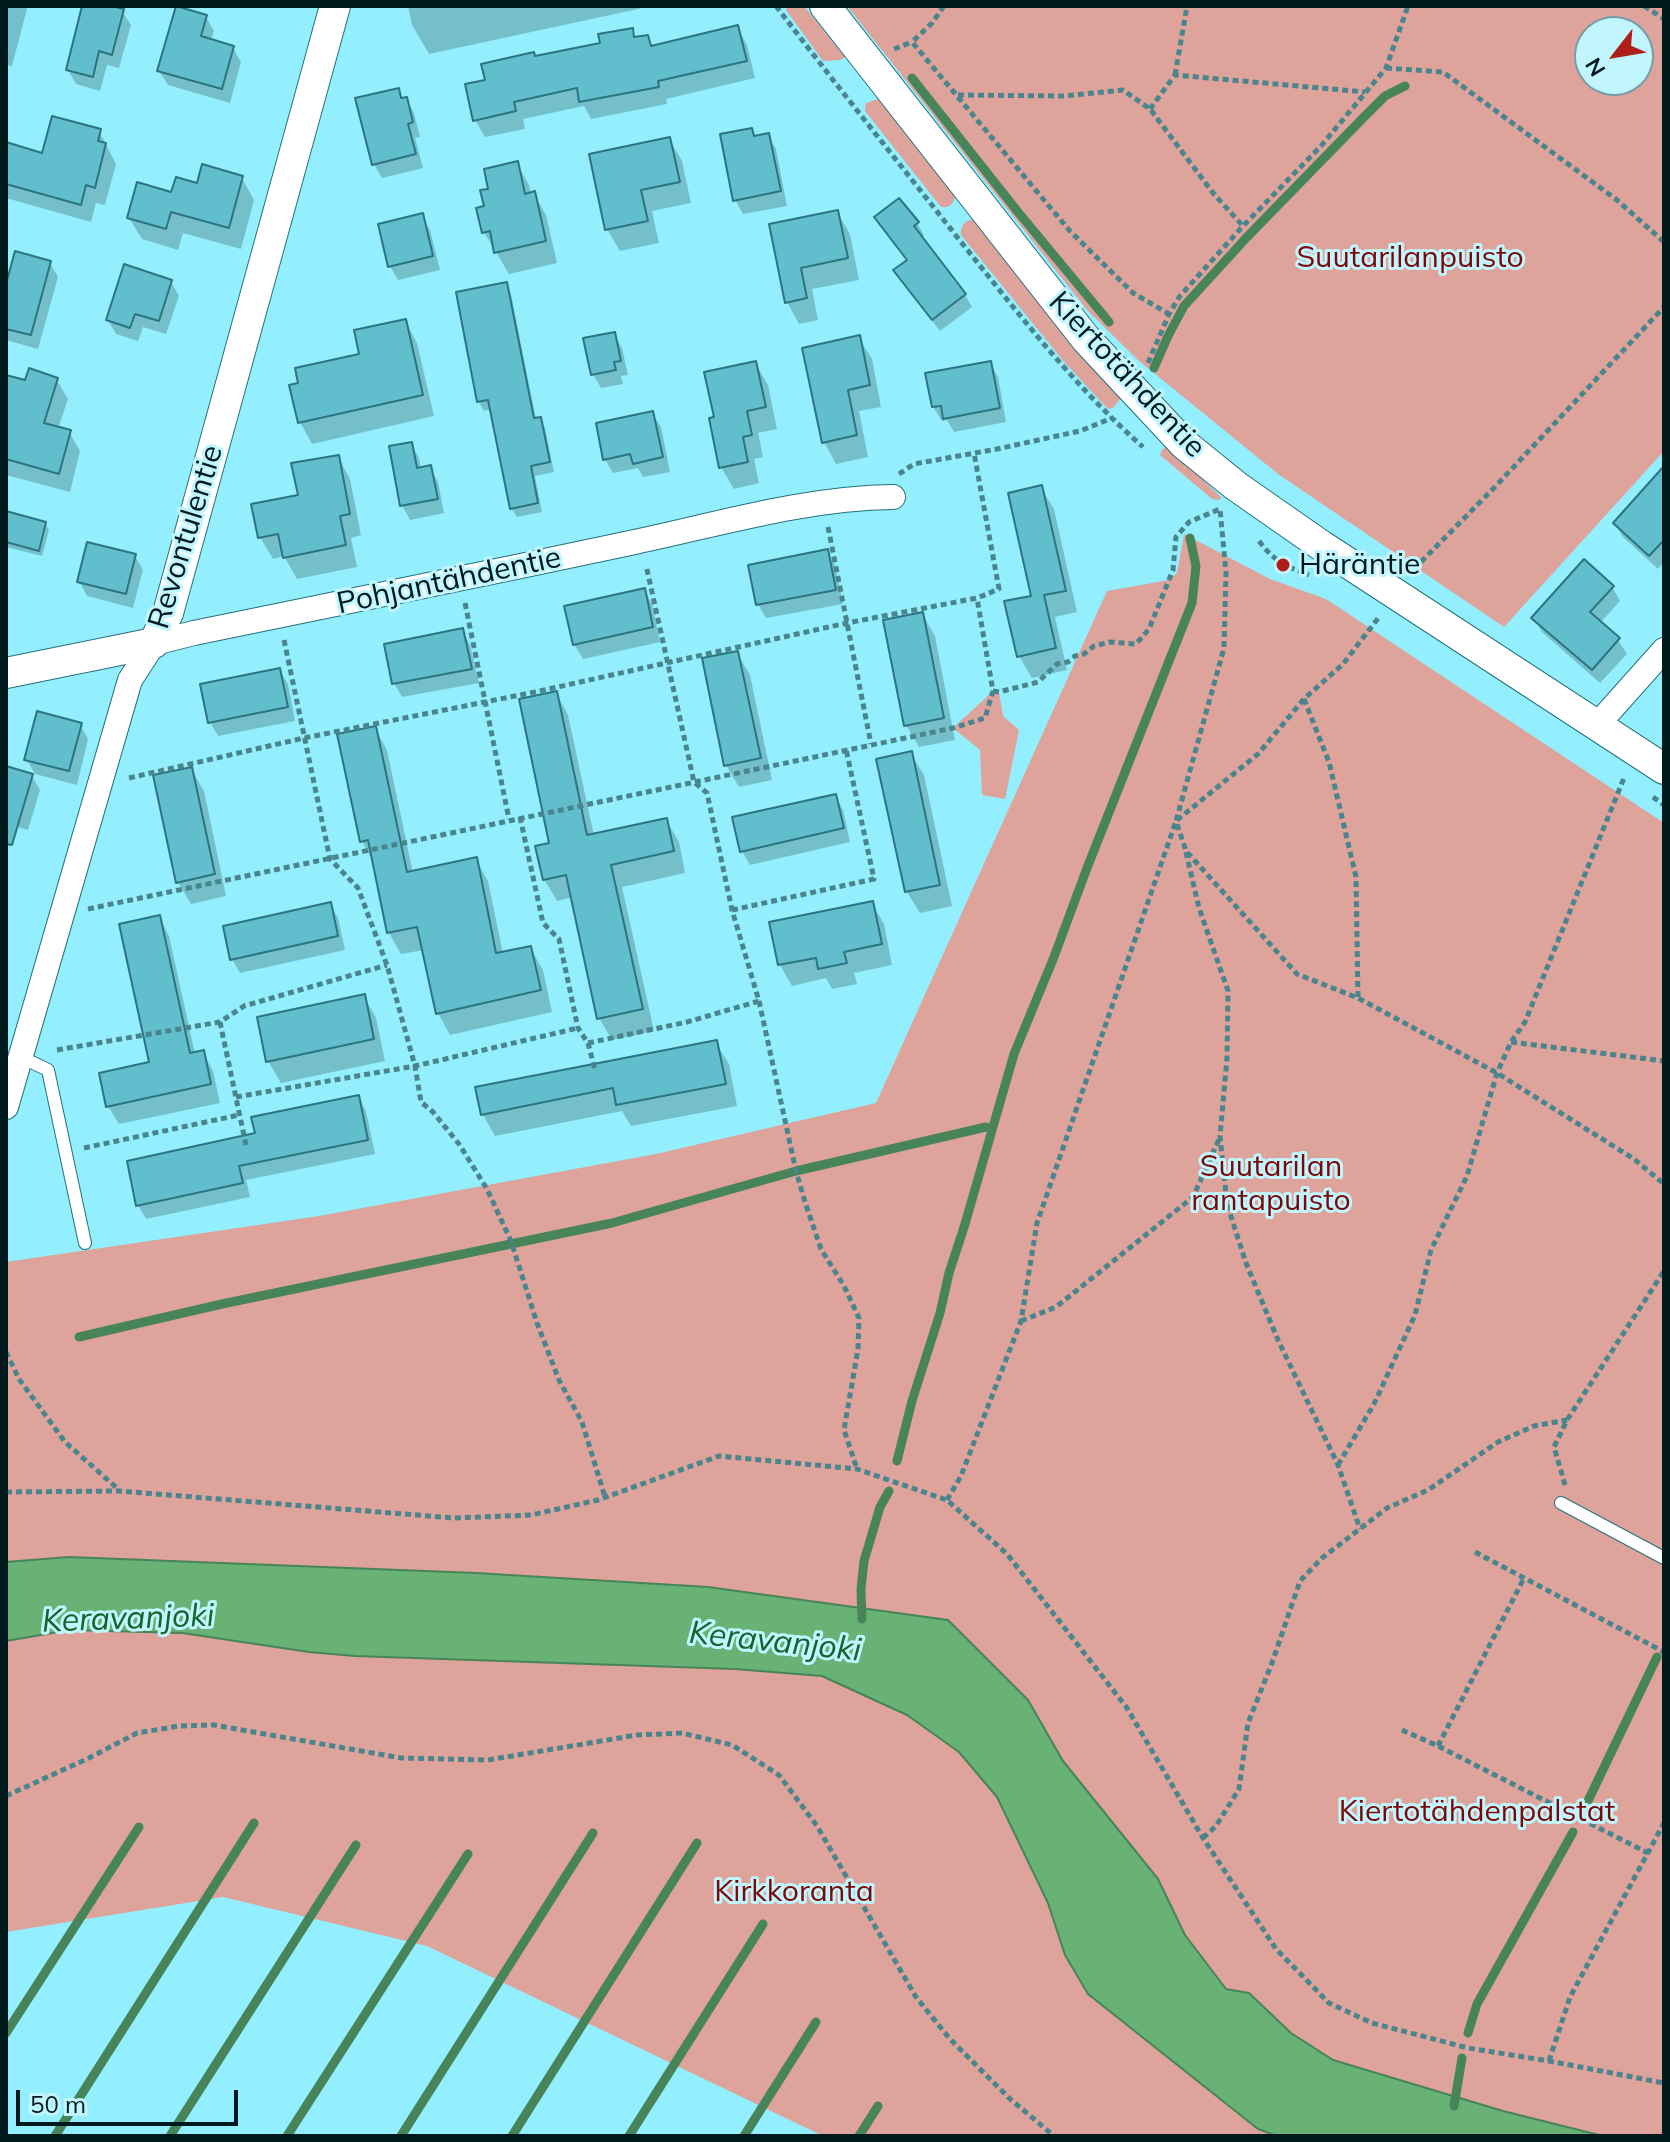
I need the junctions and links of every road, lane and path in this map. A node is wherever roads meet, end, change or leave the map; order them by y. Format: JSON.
{"nodes":[{"id":1,"x":335,"y":6,"type":"edge"},
{"id":2,"x":825,"y":6,"type":"edge"},
{"id":3,"x":944,"y":6,"type":"edge"},
{"id":4,"x":1187,"y":6,"type":"edge"},
{"id":5,"x":1408,"y":6,"type":"edge"},
{"id":6,"x":1644,"y":6,"type":"edge"},
{"id":7,"x":1664,"y":19,"type":"edge"},
{"id":8,"x":1386,"y":68,"type":"junction"},
{"id":9,"x":1175,"y":75,"type":"junction"},
{"id":10,"x":1366,"y":92,"type":"junction"},
{"id":11,"x":957,"y":95,"type":"junction"},
{"id":12,"x":1150,"y":109,"type":"junction"},
{"id":13,"x":1243,"y":226,"type":"junction"},
{"id":14,"x":1664,"y":242,"type":"edge"},
{"id":15,"x":1664,"y":307,"type":"edge"},
{"id":16,"x":1169,"y":314,"type":"junction"},
{"id":17,"x":1138,"y":396,"type":"junction"},
{"id":18,"x":974,"y":453,"type":"junction"},
{"id":19,"x":893,"y":497,"type":"dead end"},
{"id":20,"x":866,"y":498,"type":"junction"},
{"id":21,"x":823,"y":503,"type":"junction"},
{"id":22,"x":641,"y":541,"type":"junction"},
{"id":23,"x":1414,"y":569,"type":"dead end"},
{"id":24,"x":460,"y":579,"type":"junction"},
{"id":25,"x":977,"y":598,"type":"junction"},
{"id":26,"x":1383,"y":613,"type":"dead end"},
{"id":27,"x":279,"y":616,"type":"junction"},
{"id":28,"x":847,"y":623,"type":"junction"},
{"id":29,"x":154,"y":643,"type":"junction"},
{"id":30,"x":1664,"y":650,"type":"edge"},
{"id":31,"x":667,"y":663,"type":"junction"},
{"id":32,"x":6,"y":673,"type":"edge"},
{"id":33,"x":993,"y":691,"type":"junction"},
{"id":34,"x":1304,"y":699,"type":"junction"},
{"id":35,"x":485,"y":702,"type":"junction"},
{"id":36,"x":1598,"y":724,"type":"junction"},
{"id":37,"x":304,"y":738,"type":"junction"},
{"id":38,"x":871,"y":744,"type":"junction"},
{"id":39,"x":846,"y":749,"type":"junction"},
{"id":40,"x":1664,"y":769,"type":"edge"},
{"id":41,"x":1624,"y":778,"type":"dead end"},
{"id":42,"x":124,"y":779,"type":"dead end"},
{"id":43,"x":694,"y":782,"type":"junction"},
{"id":44,"x":520,"y":817,"type":"junction"},
{"id":45,"x":509,"y":819,"type":"junction"},
{"id":46,"x":1176,"y":821,"type":"junction"},
{"id":47,"x":1186,"y":851,"type":"junction"},
{"id":48,"x":330,"y":859,"type":"junction"},
{"id":49,"x":88,"y":909,"type":"dead end"},
{"id":50,"x":732,"y":910,"type":"junction"},
{"id":51,"x":387,"y":965,"type":"junction"},
{"id":52,"x":1358,"y":998,"type":"junction"},
{"id":53,"x":759,"y":1001,"type":"junction"},
{"id":54,"x":220,"y":1022,"type":"junction"},
{"id":55,"x":578,"y":1028,"type":"junction"},
{"id":56,"x":1511,"y":1042,"type":"junction"},
{"id":57,"x":588,"y":1043,"type":"junction"},
{"id":58,"x":57,"y":1051,"type":"dead end"},
{"id":59,"x":21,"y":1057,"type":"junction"},
{"id":60,"x":1664,"y":1061,"type":"edge"},
{"id":61,"x":415,"y":1066,"type":"junction"},
{"id":62,"x":595,"y":1070,"type":"dead end"},
{"id":63,"x":1497,"y":1073,"type":"junction"},
{"id":64,"x":236,"y":1097,"type":"junction"},
{"id":65,"x":6,"y":1107,"type":"edge"},
{"id":66,"x":239,"y":1115,"type":"junction"},
{"id":67,"x":1220,"y":1136,"type":"junction"},
{"id":68,"x":246,"y":1145,"type":"dead end"},
{"id":69,"x":66,"y":1152,"type":"junction"},
{"id":70,"x":1664,"y":1184,"type":"edge"},
{"id":71,"x":85,"y":1243,"type":"dead end"},
{"id":72,"x":1664,"y":1271,"type":"edge"},
{"id":73,"x":1021,"y":1321,"type":"junction"},
{"id":74,"x":6,"y":1352,"type":"edge"},
{"id":75,"x":1567,"y":1420,"type":"junction"},
{"id":76,"x":1338,"y":1465,"type":"junction"},
{"id":77,"x":857,"y":1469,"type":"junction"},
{"id":78,"x":119,"y":1491,"type":"junction"},
{"id":79,"x":6,"y":1492,"type":"edge"},
{"id":80,"x":605,"y":1497,"type":"junction"},
{"id":81,"x":947,"y":1500,"type":"junction"},
{"id":82,"x":1561,"y":1503,"type":"joint"},
{"id":83,"x":1360,"y":1529,"type":"junction"},
{"id":84,"x":1475,"y":1552,"type":"dead end"},
{"id":85,"x":1664,"y":1558,"type":"edge"},
{"id":86,"x":1524,"y":1578,"type":"junction"},
{"id":87,"x":1664,"y":1652,"type":"edge"},
{"id":88,"x":1402,"y":1730,"type":"dead end"},
{"id":89,"x":1438,"y":1746,"type":"junction"},
{"id":90,"x":6,"y":1796,"type":"edge"},
{"id":91,"x":1664,"y":1823,"type":"edge"},
{"id":92,"x":1203,"y":1838,"type":"junction"},
{"id":93,"x":1648,"y":1853,"type":"junction"},
{"id":94,"x":1549,"y":2061,"type":"junction"},
{"id":95,"x":1664,"y":2083,"type":"edge"},
{"id":96,"x":1054,"y":2136,"type":"edge"}],
"edges":[{"from":1,"to":29,"type":"street","name":"Revontulentie"},
{"from":2,"to":17,"type":"street","name":"Kiertotähdentie"},
{"from":3,"to":11,"type":"path"},
{"from":4,"to":9,"type":"path"},
{"from":5,"to":8,"type":"path"},
{"from":6,"to":7,"type":"path"},
{"from":8,"to":10,"type":"path"},
{"from":8,"to":14,"type":"path"},
{"from":9,"to":10,"type":"path"},
{"from":9,"to":12,"type":"path"},
{"from":10,"to":13,"type":"path"},
{"from":11,"to":12,"type":"path"},
{"from":11,"to":16,"type":"path"},
{"from":12,"to":13,"type":"path"},
{"from":13,"to":16,"type":"path"},
{"from":15,"to":23,"type":"path"},
{"from":16,"to":17,"type":"path"},
{"from":17,"to":18,"type":"path"},
{"from":17,"to":36,"type":"street","name":"Kiertotähdentie"},
{"from":18,"to":20,"type":"path"},
{"from":18,"to":25,"type":"path"},
{"from":19,"to":20,"type":"street","name":"Pohjantähdentie"},
{"from":20,"to":21,"type":"street","name":"Pohjantähdentie"},
{"from":21,"to":22,"type":"street","name":"Pohjantähdentie"},
{"from":21,"to":28,"type":"path"},
{"from":22,"to":24,"type":"street","name":"Pohjantähdentie"},
{"from":22,"to":31,"type":"path"},
{"from":24,"to":27,"type":"street","name":"Pohjantähdentie"},
{"from":24,"to":35,"type":"path"},
{"from":25,"to":28,"type":"path"},
{"from":25,"to":33,"type":"path"},
{"from":26,"to":34,"type":"path"},
{"from":27,"to":29,"type":"street","name":"Pohjantähdentie"},
{"from":27,"to":37,"type":"path"},
{"from":28,"to":31,"type":"path"},
{"from":28,"to":38,"type":"path"},
{"from":29,"to":32,"type":"street","name":"Pohjantähdentie"},
{"from":29,"to":59,"type":"street","name":"Revontulentie"},
{"from":30,"to":36,"type":"street"},
{"from":31,"to":35,"type":"path"},
{"from":31,"to":43,"type":"path"},
{"from":33,"to":38,"type":"path"},
{"from":33,"to":46,"type":"path"},
{"from":34,"to":46,"type":"path"},
{"from":34,"to":52,"type":"path"},
{"from":35,"to":37,"type":"path"},
{"from":35,"to":45,"type":"path"},
{"from":36,"to":40,"type":"street","name":"Kiertotähdentie"},
{"from":37,"to":42,"type":"path"},
{"from":37,"to":48,"type":"path"},
{"from":38,"to":39,"type":"path"},
{"from":39,"to":43,"type":"path"},
{"from":39,"to":50,"type":"path"},
{"from":41,"to":56,"type":"path"},
{"from":43,"to":44,"type":"path"},
{"from":43,"to":50,"type":"path"},
{"from":44,"to":45,"type":"path"},
{"from":44,"to":55,"type":"path"},
{"from":45,"to":48,"type":"path"},
{"from":46,"to":47,"type":"path"},
{"from":46,"to":73,"type":"path"},
{"from":47,"to":52,"type":"path"},
{"from":47,"to":67,"type":"path"},
{"from":48,"to":49,"type":"path"},
{"from":48,"to":51,"type":"path"},
{"from":50,"to":53,"type":"path"},
{"from":51,"to":54,"type":"path"},
{"from":51,"to":61,"type":"path"},
{"from":52,"to":63,"type":"path"},
{"from":53,"to":57,"type":"path"},
{"from":53,"to":77,"type":"path"},
{"from":54,"to":58,"type":"path"},
{"from":54,"to":64,"type":"path"},
{"from":55,"to":57,"type":"path"},
{"from":55,"to":61,"type":"path"},
{"from":56,"to":60,"type":"path"},
{"from":56,"to":63,"type":"path"},
{"from":57,"to":62,"type":"path"},
{"from":59,"to":65,"type":"street","name":"Revontulentie"},
{"from":59,"to":69,"type":"lane"},
{"from":61,"to":64,"type":"path"},
{"from":61,"to":80,"type":"path"},
{"from":63,"to":70,"type":"path"},
{"from":63,"to":76,"type":"path"},
{"from":64,"to":66,"type":"path"},
{"from":66,"to":68,"type":"path"},
{"from":66,"to":69,"type":"path"},
{"from":67,"to":73,"type":"path"},
{"from":67,"to":76,"type":"path"},
{"from":69,"to":71,"type":"lane"},
{"from":72,"to":75,"type":"path"},
{"from":73,"to":81,"type":"path"},
{"from":74,"to":78,"type":"path"},
{"from":75,"to":82,"type":"path"},
{"from":75,"to":83,"type":"path"},
{"from":76,"to":83,"type":"path"},
{"from":77,"to":80,"type":"path"},
{"from":77,"to":81,"type":"path"},
{"from":78,"to":79,"type":"path"},
{"from":78,"to":80,"type":"path"},
{"from":81,"to":92,"type":"path"},
{"from":82,"to":85,"type":"lane"},
{"from":83,"to":92,"type":"path"},
{"from":84,"to":86,"type":"path"},
{"from":86,"to":87,"type":"path"},
{"from":86,"to":89,"type":"path"},
{"from":88,"to":89,"type":"path"},
{"from":89,"to":93,"type":"path"},
{"from":90,"to":96,"type":"path"},
{"from":91,"to":93,"type":"path"},
{"from":92,"to":94,"type":"path"},
{"from":93,"to":94,"type":"path"},
{"from":94,"to":95,"type":"path"}]}
